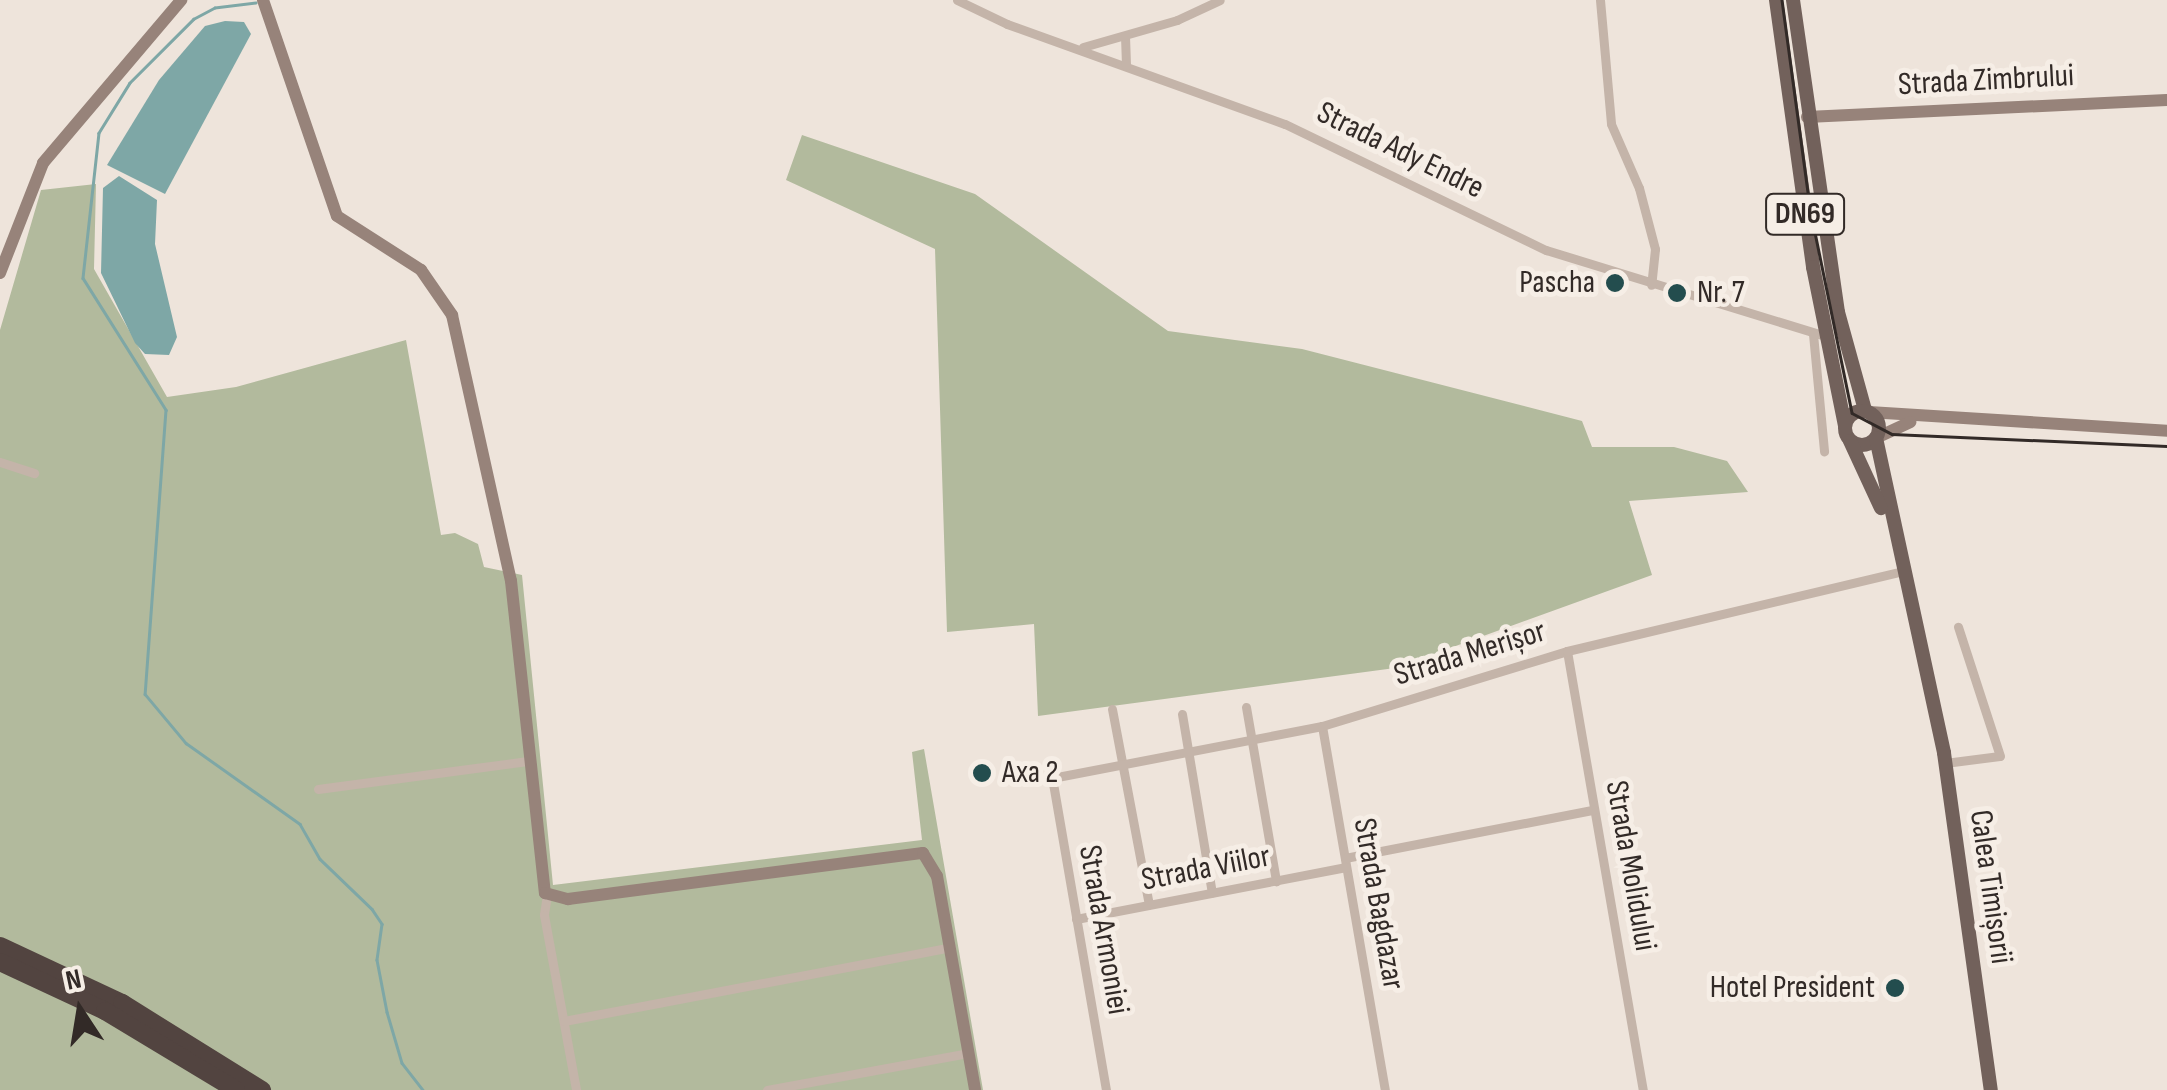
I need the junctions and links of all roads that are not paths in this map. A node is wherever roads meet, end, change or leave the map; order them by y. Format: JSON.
{"nodes":[{"id":1,"x":181,"y":0,"type":"edge"},
{"id":2,"x":263,"y":0,"type":"edge"},
{"id":3,"x":957,"y":0,"type":"edge"},
{"id":4,"x":1220,"y":0,"type":"edge"},
{"id":5,"x":1600,"y":0,"type":"edge"},
{"id":6,"x":1776,"y":0,"type":"edge"},
{"id":7,"x":1793,"y":0,"type":"edge"},
{"id":8,"x":1126,"y":36,"type":"junction"},
{"id":9,"x":1083,"y":46,"type":"junction"},
{"id":10,"x":1126,"y":66,"type":"junction"},
{"id":11,"x":2167,"y":100,"type":"edge"},
{"id":12,"x":1807,"y":117,"type":"junction"},
{"id":13,"x":0,"y":273,"type":"edge"},
{"id":14,"x":1651,"y":286,"type":"junction"},
{"id":15,"x":1819,"y":335,"type":"junction"},
{"id":16,"x":1867,"y":411,"type":"junction"},
{"id":17,"x":1922,"y":420,"type":"junction"},
{"id":18,"x":2167,"y":431,"type":"edge"},
{"id":19,"x":1848,"y":433,"type":"junction"},
{"id":20,"x":1876,"y":438,"type":"junction"},
{"id":21,"x":1824,"y":451,"type":"dead end"},
{"id":22,"x":0,"y":462,"type":"edge"},
{"id":23,"x":34,"y":473,"type":"dead end"},
{"id":24,"x":1890,"y":526,"type":"junction"},
{"id":25,"x":1902,"y":572,"type":"junction"},
{"id":26,"x":1958,"y":628,"type":"dead end"},
{"id":27,"x":1567,"y":651,"type":"junction"},
{"id":28,"x":1246,"y":706,"type":"dead end"},
{"id":29,"x":1112,"y":708,"type":"dead end"},
{"id":30,"x":1182,"y":714,"type":"dead end"},
{"id":31,"x":1322,"y":726,"type":"junction"},
{"id":32,"x":1252,"y":738,"type":"junction"},
{"id":33,"x":1187,"y":752,"type":"junction"},
{"id":34,"x":529,"y":761,"type":"junction"},
{"id":35,"x":1945,"y":762,"type":"junction"},
{"id":36,"x":1124,"y":765,"type":"junction"},
{"id":37,"x":1052,"y":778,"type":"joint"},
{"id":38,"x":318,"y":789,"type":"dead end"},
{"id":39,"x":1594,"y":810,"type":"junction"},
{"id":40,"x":1346,"y":862,"type":"junction"},
{"id":41,"x":1276,"y":881,"type":"junction"},
{"id":42,"x":1212,"y":893,"type":"junction"},
{"id":43,"x":547,"y":895,"type":"junction"},
{"id":44,"x":1149,"y":905,"type":"junction"},
{"id":45,"x":1076,"y":919,"type":"junction"},
{"id":46,"x":0,"y":946,"type":"edge"},
{"id":47,"x":951,"y":947,"type":"junction"},
{"id":48,"x":0,"y":962,"type":"edge"},
{"id":49,"x":1980,"y":1019,"type":"junction"},
{"id":50,"x":564,"y":1021,"type":"junction"},
{"id":51,"x":968,"y":1053,"type":"junction"},
{"id":52,"x":236,"y":1090,"type":"edge"},
{"id":53,"x":262,"y":1090,"type":"edge"},
{"id":54,"x":576,"y":1090,"type":"edge"},
{"id":55,"x":768,"y":1090,"type":"edge"},
{"id":56,"x":975,"y":1090,"type":"edge"},
{"id":57,"x":1106,"y":1090,"type":"edge"},
{"id":58,"x":1385,"y":1090,"type":"edge"},
{"id":59,"x":1643,"y":1090,"type":"edge"},
{"id":60,"x":1983,"y":1090,"type":"edge"},
{"id":61,"x":1991,"y":1090,"type":"edge"}],
"edges":[{"from":1,"to":13,"type":"street"},
{"from":2,"to":34,"type":"street"},
{"from":3,"to":9,"type":"street","name":"Strada Ady Endre"},
{"from":4,"to":8,"type":"street"},
{"from":5,"to":14,"type":"street"},
{"from":6,"to":15,"type":"main road","name":"Calea Timișorii","number":"DN69"},
{"from":7,"to":12,"type":"main road","number":"DN69"},
{"from":8,"to":9,"type":"street"},
{"from":8,"to":10,"type":"street"},
{"from":9,"to":10,"type":"street","name":"Strada Ady Endre"},
{"from":10,"to":14,"type":"street","name":"Strada Ady Endre"},
{"from":11,"to":12,"type":"street","name":"Strada Zimbrului"},
{"from":12,"to":16,"type":"main road","number":"DN69"},
{"from":14,"to":15,"type":"street","name":"Strada Ady Endre"},
{"from":15,"to":19,"type":"main road","name":"Calea Timișorii","number":"DN69"},
{"from":15,"to":21,"type":"street"},
{"from":16,"to":17,"type":"street"},
{"from":16,"to":19,"type":"main road"},
{"from":16,"to":20,"type":"main road","number":"DN69"},
{"from":17,"to":18,"type":"street"},
{"from":17,"to":20,"type":"street"},
{"from":19,"to":20,"type":"main road"},
{"from":19,"to":24,"type":"main road","name":"Calea Timișorii","number":"DN69"},
{"from":20,"to":24,"type":"main road","name":"Calea Timișorii","number":"DN69"},
{"from":22,"to":23,"type":"street"},
{"from":24,"to":25,"type":"main road","name":"Calea Timișorii","number":"DN69"},
{"from":25,"to":27,"type":"street","name":"Strada Merișor"},
{"from":25,"to":35,"type":"main road","name":"Calea Timișorii","number":"DN69"},
{"from":26,"to":35,"type":"street","name":"Calea Timișorii"},
{"from":27,"to":31,"type":"street","name":"Strada Merișor"},
{"from":27,"to":39,"type":"street","name":"Strada Molidului"},
{"from":28,"to":32,"type":"street"},
{"from":29,"to":36,"type":"street"},
{"from":30,"to":33,"type":"street"},
{"from":31,"to":32,"type":"street","name":"Strada Merișor"},
{"from":31,"to":40,"type":"street","name":"Strada Bagdazar"},
{"from":32,"to":33,"type":"street","name":"Strada Merișor"},
{"from":32,"to":41,"type":"street"},
{"from":33,"to":36,"type":"street","name":"Strada Merișor"},
{"from":33,"to":42,"type":"street"},
{"from":34,"to":38,"type":"street"},
{"from":34,"to":43,"type":"street"},
{"from":35,"to":49,"type":"main road","name":"Calea Timișorii","number":"DN69"},
{"from":36,"to":37,"type":"street","name":"Strada Merișor"},
{"from":36,"to":44,"type":"street"},
{"from":37,"to":45,"type":"street","name":"Strada Armoniei"},
{"from":39,"to":40,"type":"street","name":"Strada Viilor"},
{"from":39,"to":59,"type":"street","name":"Strada Molidului"},
{"from":40,"to":41,"type":"street","name":"Strada Viilor"},
{"from":40,"to":58,"type":"street","name":"Strada Bagdazar"},
{"from":41,"to":42,"type":"street","name":"Strada Viilor"},
{"from":42,"to":44,"type":"street","name":"Strada Viilor"},
{"from":43,"to":47,"type":"street"},
{"from":43,"to":50,"type":"street"},
{"from":44,"to":45,"type":"street","name":"Strada Viilor"},
{"from":45,"to":57,"type":"street","name":"Strada Armoniei"},
{"from":46,"to":53,"type":"highway"},
{"from":47,"to":50,"type":"street"},
{"from":47,"to":51,"type":"street"},
{"from":48,"to":52,"type":"highway"},
{"from":49,"to":60,"type":"main road","name":"Calea Timișorii","number":"DN69"},
{"from":49,"to":61,"type":"main road","name":"Calea Timișorii","number":"DN69"},
{"from":50,"to":54,"type":"street"},
{"from":51,"to":55,"type":"street"},
{"from":51,"to":56,"type":"street"}]}
